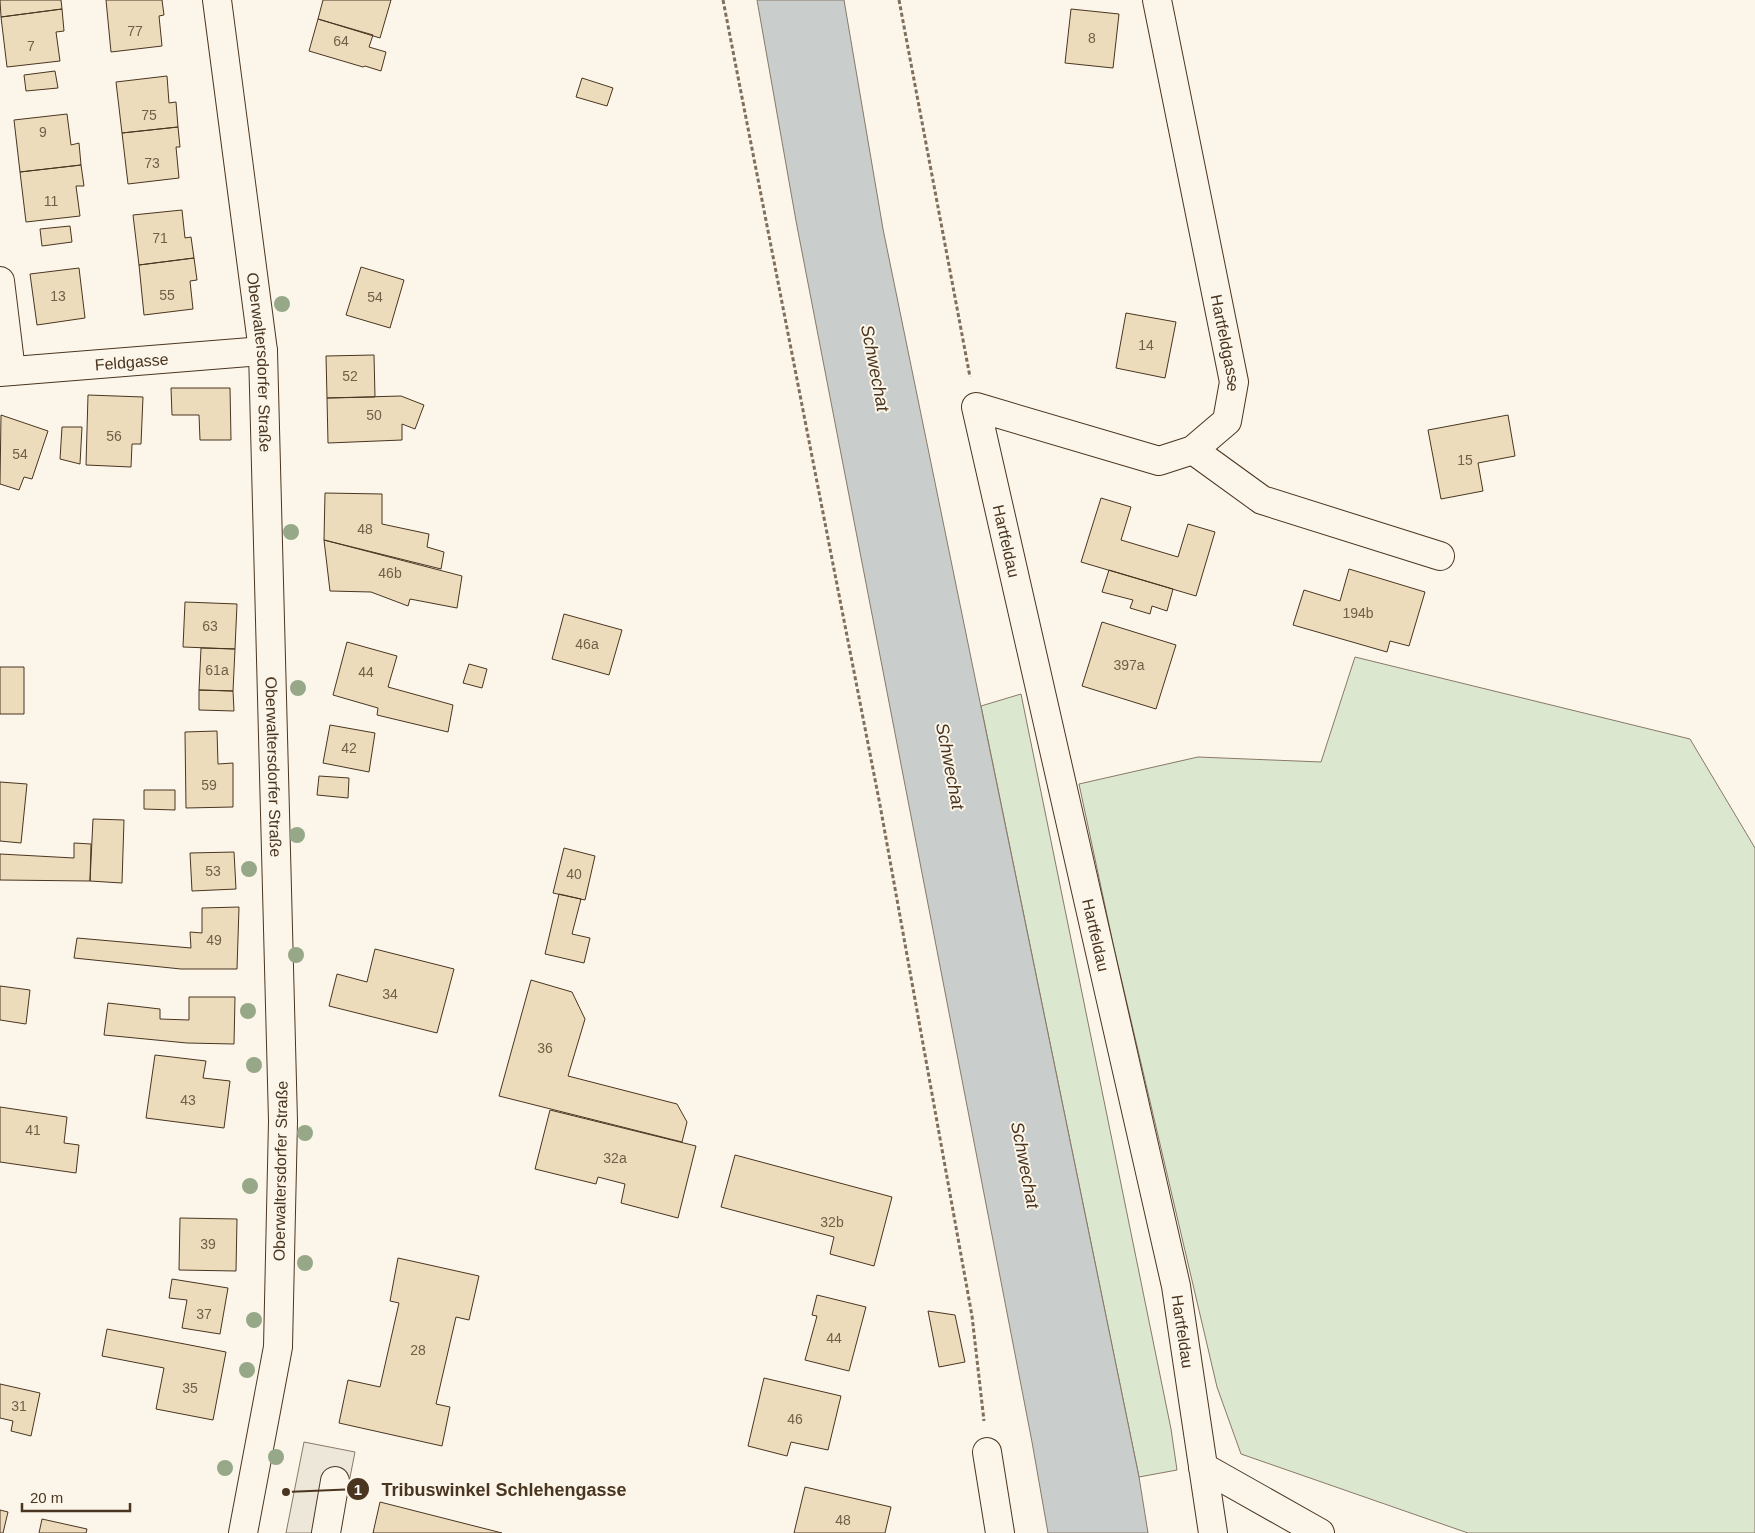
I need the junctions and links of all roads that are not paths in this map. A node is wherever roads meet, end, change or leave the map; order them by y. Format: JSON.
{"nodes":[{"id":1,"x":216,"y":0,"type":"edge"},
{"id":2,"x":1157,"y":0,"type":"edge"},
{"id":3,"x":0,"y":281,"type":"edge"},
{"id":4,"x":263,"y":351,"type":"junction"},
{"id":5,"x":5,"y":372,"type":"edge"},
{"id":6,"x":976,"y":407,"type":"joint"},
{"id":7,"x":1193,"y":450,"type":"junction"},
{"id":8,"x":1440,"y":556,"type":"dead end"},
{"id":9,"x":987,"y":1452,"type":"road end"},
{"id":10,"x":1203,"y":1467,"type":"junction"},
{"id":11,"x":335,"y":1481,"type":"dead end"},
{"id":12,"x":243,"y":1533,"type":"edge"},
{"id":13,"x":326,"y":1533,"type":"edge"},
{"id":14,"x":1000,"y":1533,"type":"edge"},
{"id":15,"x":1213,"y":1533,"type":"edge"},
{"id":16,"x":1320,"y":1533,"type":"edge"}],
"edges":[{"from":1,"to":4,"type":"street","name":"Oberwaltersdorfer Straße"},
{"from":2,"to":7,"type":"street","name":"Hartfeldgasse"},
{"from":3,"to":5,"type":"street"},
{"from":4,"to":5,"type":"street","name":"Feldgasse"},
{"from":4,"to":12,"type":"street","name":"Oberwaltersdorfer Straße"},
{"from":6,"to":7,"type":"street","name":"Hartfeldgasse"},
{"from":6,"to":10,"type":"street","name":"Hartfeldau"},
{"from":7,"to":8,"type":"street"},
{"from":9,"to":14,"type":"street"},
{"from":10,"to":15,"type":"street","name":"Hartfeldau"},
{"from":10,"to":16,"type":"street"},
{"from":11,"to":13,"type":"street"}]}
